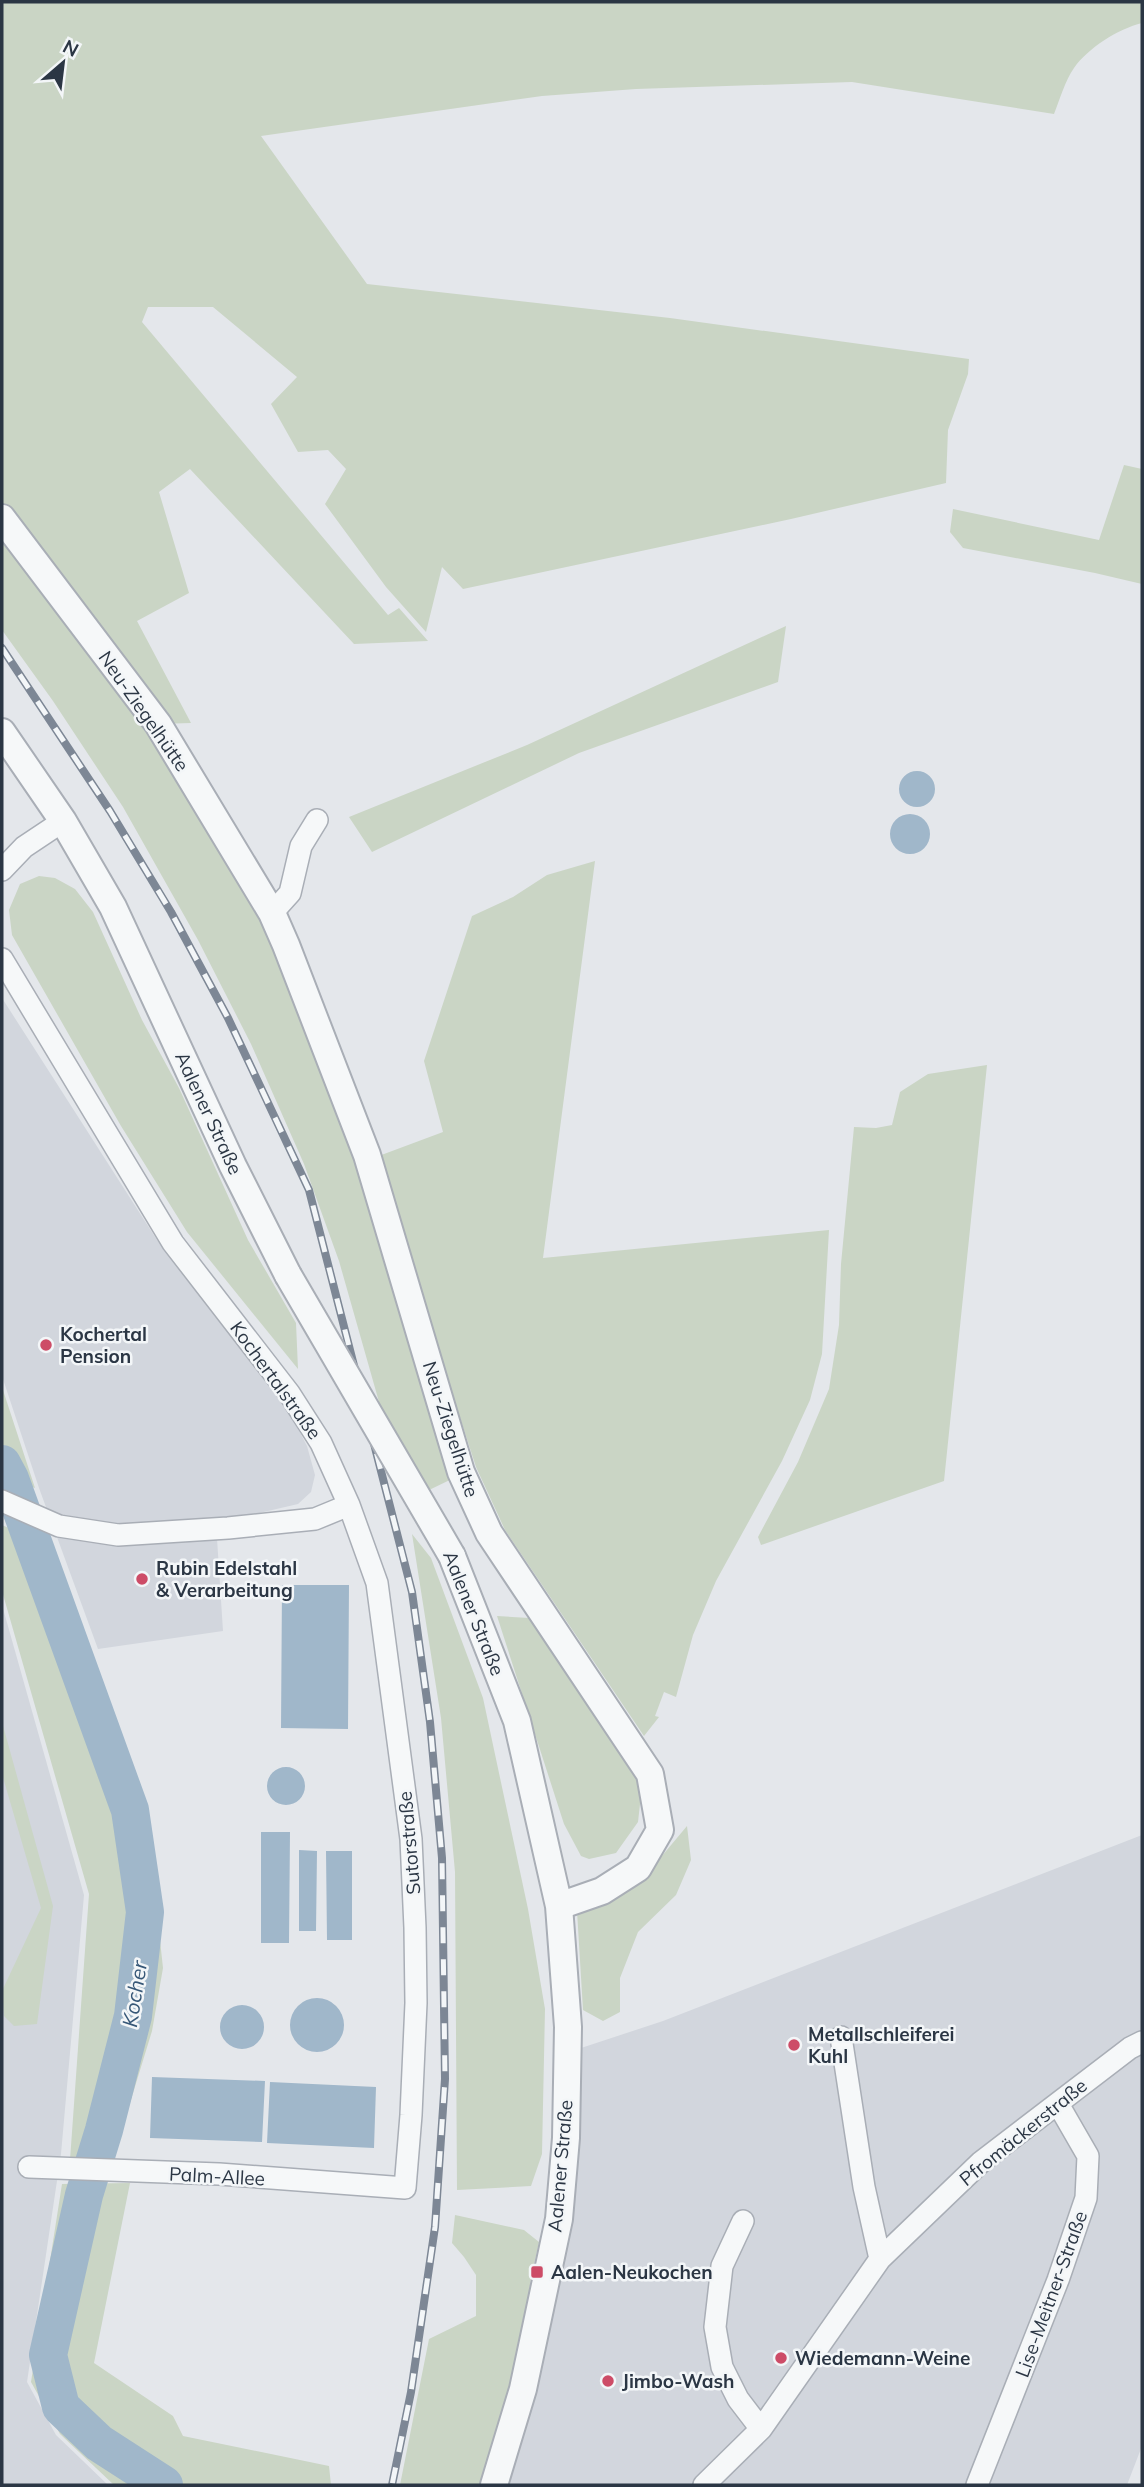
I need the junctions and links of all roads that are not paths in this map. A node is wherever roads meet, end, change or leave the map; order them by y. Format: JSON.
{"nodes":[{"id":1,"x":2,"y":518,"type":"edge"},
{"id":2,"x":2,"y":732,"type":"edge"},
{"id":3,"x":317,"y":820,"type":"dead end"},
{"id":4,"x":63,"y":821,"type":"junction"},
{"id":5,"x":2,"y":870,"type":"edge"},
{"id":6,"x":272,"y":913,"type":"junction"},
{"id":7,"x":2,"y":959,"type":"edge"},
{"id":8,"x":2,"y":1501,"type":"edge"},
{"id":9,"x":349,"y":1505,"type":"junction"},
{"id":10,"x":559,"y":1906,"type":"junction"},
{"id":11,"x":841,"y":2037,"type":"dead end"},
{"id":12,"x":1142,"y":2042,"type":"edge"},
{"id":13,"x":1058,"y":2104,"type":"junction"},
{"id":14,"x":29,"y":2167,"type":"dead end"},
{"id":15,"x":405,"y":2188,"type":"joint"},
{"id":16,"x":743,"y":2221,"type":"dead end"},
{"id":17,"x":880,"y":2259,"type":"junction"},
{"id":18,"x":761,"y":2428,"type":"junction"},
{"id":19,"x":494,"y":2485,"type":"edge"},
{"id":20,"x":704,"y":2485,"type":"edge"},
{"id":21,"x":977,"y":2485,"type":"edge"}],
"edges":[{"from":1,"to":6,"type":"street","name":"Neu-Ziegelhütte"},
{"from":2,"to":4,"type":"street","name":"Aalener Straße"},
{"from":3,"to":6,"type":"street"},
{"from":4,"to":5,"type":"street"},
{"from":4,"to":10,"type":"street","name":"Aalener Straße","bridge":true},
{"from":6,"to":10,"type":"street","name":"Neu-Ziegelhütte"},
{"from":7,"to":9,"type":"street","name":"Kochertalstraße"},
{"from":8,"to":9,"type":"street"},
{"from":9,"to":15,"type":"street","name":"Sutorstraße"},
{"from":10,"to":19,"type":"street","name":"Aalener Straße"},
{"from":11,"to":17,"type":"street"},
{"from":12,"to":13,"type":"street","name":"Pfromäckerstraße"},
{"from":13,"to":17,"type":"street","name":"Pfromäckerstraße"},
{"from":13,"to":21,"type":"street","name":"Lise-Meitner-Straße"},
{"from":14,"to":15,"type":"street","name":"Palm-Allee"},
{"from":16,"to":18,"type":"street"},
{"from":17,"to":18,"type":"street","name":"Pfromäckerstraße"},
{"from":18,"to":20,"type":"street","name":"Pfromäckerstraße"}]}
